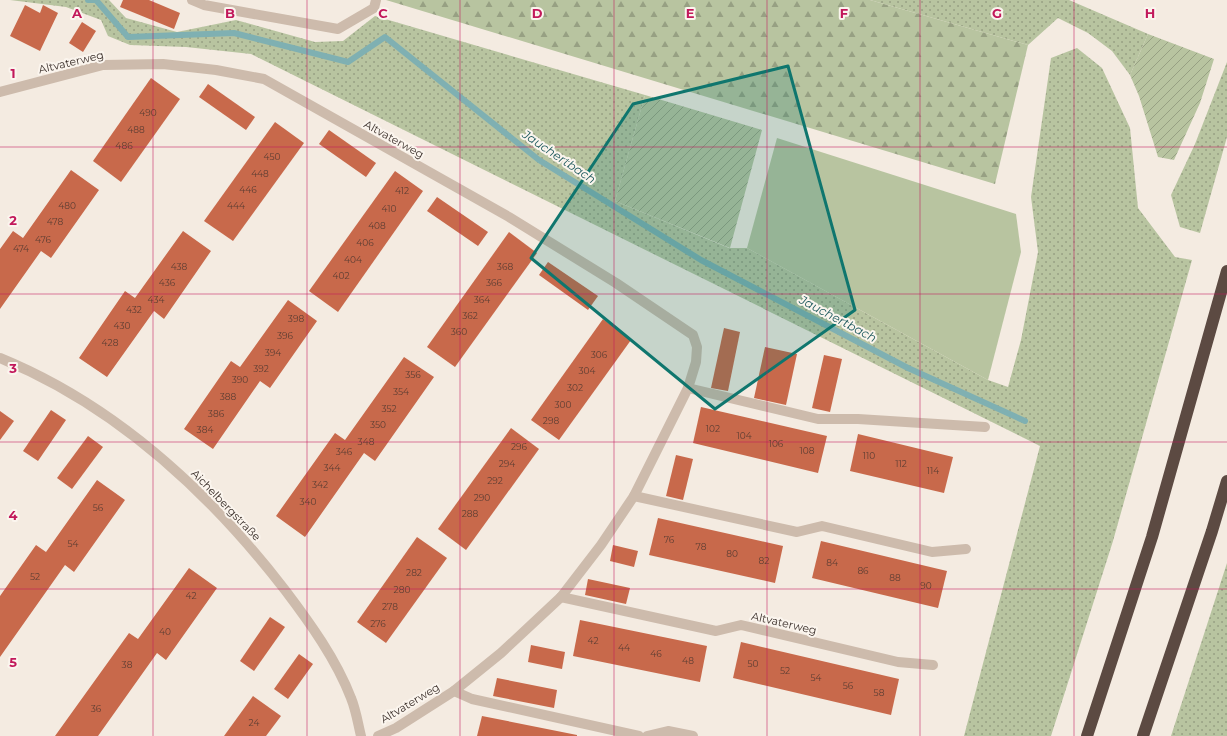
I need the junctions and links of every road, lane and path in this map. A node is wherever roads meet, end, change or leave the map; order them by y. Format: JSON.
{"nodes":[{"id":1,"x":192,"y":0,"type":"edge"},
{"id":2,"x":376,"y":0,"type":"edge"},
{"id":3,"x":0,"y":92,"type":"edge"},
{"id":4,"x":1227,"y":271,"type":"edge"},
{"id":5,"x":0,"y":358,"type":"edge"},
{"id":6,"x":688,"y":388,"type":"junction"},
{"id":7,"x":985,"y":427,"type":"dead end"},
{"id":8,"x":1227,"y":481,"type":"edge"},
{"id":9,"x":634,"y":496,"type":"junction"},
{"id":10,"x":966,"y":549,"type":"dead end"},
{"id":11,"x":561,"y":597,"type":"junction"},
{"id":12,"x":933,"y":665,"type":"dead end"},
{"id":13,"x":454,"y":691,"type":"junction"},
{"id":14,"x":1145,"y":733,"type":"edge"},
{"id":15,"x":362,"y":736,"type":"edge"},
{"id":16,"x":378,"y":736,"type":"edge"},
{"id":17,"x":639,"y":736,"type":"edge"},
{"id":18,"x":646,"y":736,"type":"edge"},
{"id":19,"x":693,"y":736,"type":"edge"},
{"id":20,"x":1087,"y":736,"type":"edge"}],
"edges":[{"from":1,"to":2,"type":"street"},
{"from":3,"to":6,"type":"street","name":"Altvaterweg"},
{"from":4,"to":20,"type":"highway"},
{"from":5,"to":15,"type":"street","name":"Aichelbergstraße"},
{"from":6,"to":7,"type":"street"},
{"from":6,"to":9,"type":"street","name":"Altvaterweg"},
{"from":8,"to":14,"type":"highway"},
{"from":9,"to":10,"type":"street"},
{"from":9,"to":11,"type":"street","name":"Altvaterweg"},
{"from":11,"to":12,"type":"street","name":"Altvaterweg"},
{"from":11,"to":13,"type":"street","name":"Altvaterweg"},
{"from":13,"to":16,"type":"street","name":"Altvaterweg"},
{"from":13,"to":17,"type":"street","name":"Altvaterweg"},
{"from":18,"to":19,"type":"street"}]}
